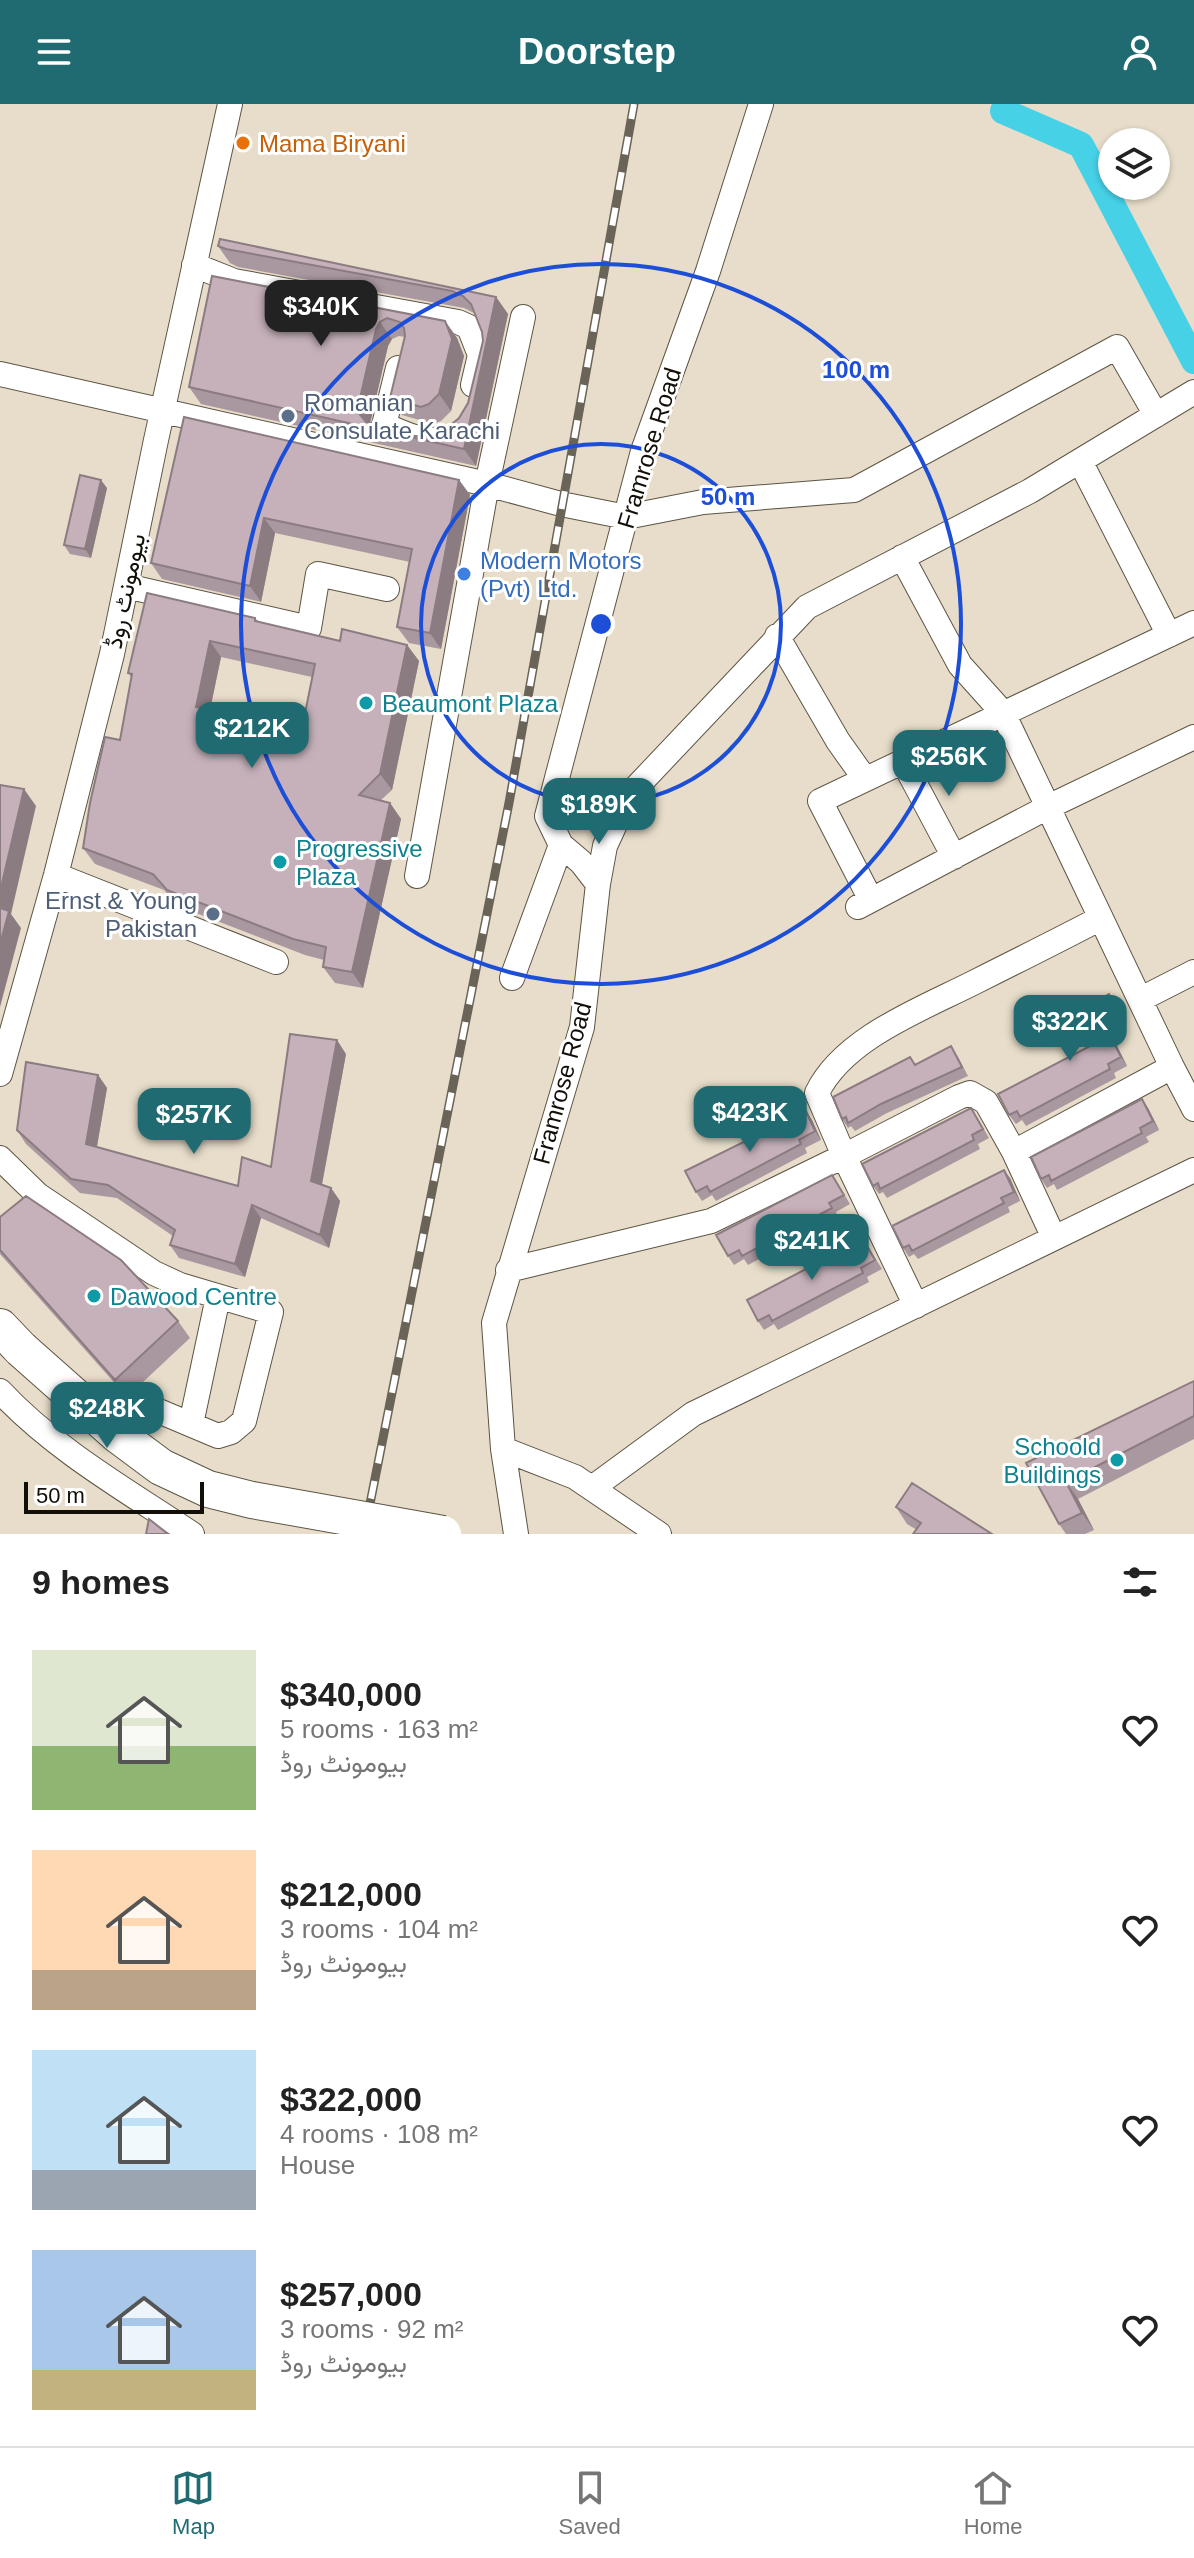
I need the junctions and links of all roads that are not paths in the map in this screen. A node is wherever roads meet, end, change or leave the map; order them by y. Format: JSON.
{"nodes":[{"id":1,"x":230,"y":104,"type":"edge"},
{"id":2,"x":761,"y":104,"type":"edge"},
{"id":3,"x":194,"y":265,"type":"junction"},
{"id":4,"x":523,"y":317,"type":"dead end"},
{"id":5,"x":402,"y":350,"type":"edge"},
{"id":6,"x":0,"y":374,"type":"edge"},
{"id":7,"x":1192,"y":393,"type":"edge"},
{"id":8,"x":162,"y":411,"type":"junction"},
{"id":9,"x":1156,"y":415,"type":"junction"},
{"id":10,"x":1080,"y":461,"type":"junction"},
{"id":11,"x":487,"y":484,"type":"junction"},
{"id":12,"x":626,"y":517,"type":"junction"},
{"id":13,"x":902,"y":557,"type":"junction"},
{"id":14,"x":126,"y":586,"type":"junction"},
{"id":15,"x":387,"y":589,"type":"dead end"},
{"id":16,"x":1194,"y":623,"type":"edge"},
{"id":17,"x":1169,"y":635,"type":"junction"},
{"id":18,"x":777,"y":636,"type":"junction"},
{"id":19,"x":1003,"y":713,"type":"junction"},
{"id":20,"x":1194,"y":737,"type":"edge"},
{"id":21,"x":903,"y":761,"type":"junction"},
{"id":22,"x":865,"y":779,"type":"junction"},
{"id":23,"x":1048,"y":807,"type":"junction"},
{"id":24,"x":561,"y":845,"type":"junction"},
{"id":25,"x":954,"y":857,"type":"junction"},
{"id":26,"x":56,"y":875,"type":"junction"},
{"id":27,"x":417,"y":876,"type":"dead end"},
{"id":28,"x":598,"y":884,"type":"junction"},
{"id":29,"x":1101,"y":918,"type":"junction"},
{"id":30,"x":276,"y":962,"type":"dead end"},
{"id":31,"x":1194,"y":972,"type":"edge"},
{"id":32,"x":512,"y":978,"type":"dead end"},
{"id":33,"x":1141,"y":999,"type":"junction"},
{"id":34,"x":0,"y":1074,"type":"edge"},
{"id":35,"x":1183,"y":1078,"type":"edge"},
{"id":36,"x":1194,"y":1109,"type":"edge"},
{"id":37,"x":1014,"y":1152,"type":"junction"},
{"id":38,"x":844,"y":1156,"type":"junction"},
{"id":39,"x":0,"y":1158,"type":"edge"},
{"id":40,"x":1194,"y":1170,"type":"edge"},
{"id":41,"x":1054,"y":1238,"type":"junction"},
{"id":42,"x":508,"y":1270,"type":"junction"},
{"id":43,"x":218,"y":1297,"type":"junction"},
{"id":44,"x":916,"y":1306,"type":"junction"},
{"id":45,"x":10,"y":1338,"type":"edge"},
{"id":46,"x":0,"y":1391,"type":"edge"},
{"id":47,"x":142,"y":1404,"type":"dead end"},
{"id":48,"x":191,"y":1424,"type":"junction"},
{"id":49,"x":503,"y":1449,"type":"junction"},
{"id":50,"x":592,"y":1488,"type":"junction"},
{"id":51,"x":192,"y":1534,"type":"edge"},
{"id":52,"x":443,"y":1534,"type":"edge"},
{"id":53,"x":516,"y":1534,"type":"edge"},
{"id":54,"x":659,"y":1534,"type":"edge"}],
"edges":[{"from":1,"to":3,"type":"street","name":"بیومونٹ روڈ"},
{"from":2,"to":12,"type":"street","name":"Framrose Road"},
{"from":3,"to":5,"type":"street"},
{"from":3,"to":8,"type":"street","name":"بیومونٹ روڈ"},
{"from":4,"to":11,"type":"street"},
{"from":6,"to":8,"type":"street"},
{"from":7,"to":9,"type":"street"},
{"from":8,"to":11,"type":"street"},
{"from":8,"to":14,"type":"street","name":"بیومونٹ روڈ"},
{"from":9,"to":10,"type":"street"},
{"from":9,"to":12,"type":"street"},
{"from":10,"to":13,"type":"street"},
{"from":10,"to":17,"type":"street"},
{"from":11,"to":12,"type":"street"},
{"from":11,"to":27,"type":"street"},
{"from":12,"to":24,"type":"street","name":"Framrose Road"},
{"from":13,"to":18,"type":"street"},
{"from":13,"to":19,"type":"street"},
{"from":14,"to":15,"type":"street"},
{"from":14,"to":26,"type":"street","name":"بیومونٹ روڈ"},
{"from":16,"to":17,"type":"street"},
{"from":17,"to":19,"type":"street"},
{"from":18,"to":22,"type":"street"},
{"from":18,"to":28,"type":"street"},
{"from":19,"to":21,"type":"street"},
{"from":19,"to":23,"type":"street"},
{"from":20,"to":23,"type":"street"},
{"from":21,"to":22,"type":"street"},
{"from":21,"to":25,"type":"street"},
{"from":22,"to":25,"type":"street"},
{"from":23,"to":25,"type":"street"},
{"from":23,"to":29,"type":"street"},
{"from":24,"to":28,"type":"street","name":"Framrose Road"},
{"from":24,"to":32,"type":"street"},
{"from":26,"to":30,"type":"street"},
{"from":26,"to":34,"type":"street","name":"بیومونٹ روڈ"},
{"from":28,"to":42,"type":"street","name":"Framrose Road"},
{"from":29,"to":33,"type":"street"},
{"from":29,"to":38,"type":"street"},
{"from":31,"to":33,"type":"street"},
{"from":33,"to":35,"type":"street"},
{"from":35,"to":36,"type":"street"},
{"from":35,"to":37,"type":"street"},
{"from":37,"to":38,"type":"street"},
{"from":37,"to":41,"type":"street"},
{"from":38,"to":42,"type":"street"},
{"from":38,"to":44,"type":"street"},
{"from":39,"to":43,"type":"street"},
{"from":40,"to":41,"type":"street"},
{"from":41,"to":44,"type":"street"},
{"from":42,"to":49,"type":"street","name":"Framrose Road"},
{"from":43,"to":48,"type":"street"},
{"from":43,"to":48,"type":"street"},
{"from":44,"to":50,"type":"street"},
{"from":45,"to":52,"type":"highway","bridge":true},
{"from":46,"to":51,"type":"street"},
{"from":47,"to":48,"type":"street"},
{"from":49,"to":50,"type":"street"},
{"from":49,"to":53,"type":"street","name":"Framrose Road"},
{"from":50,"to":54,"type":"street"}]}
